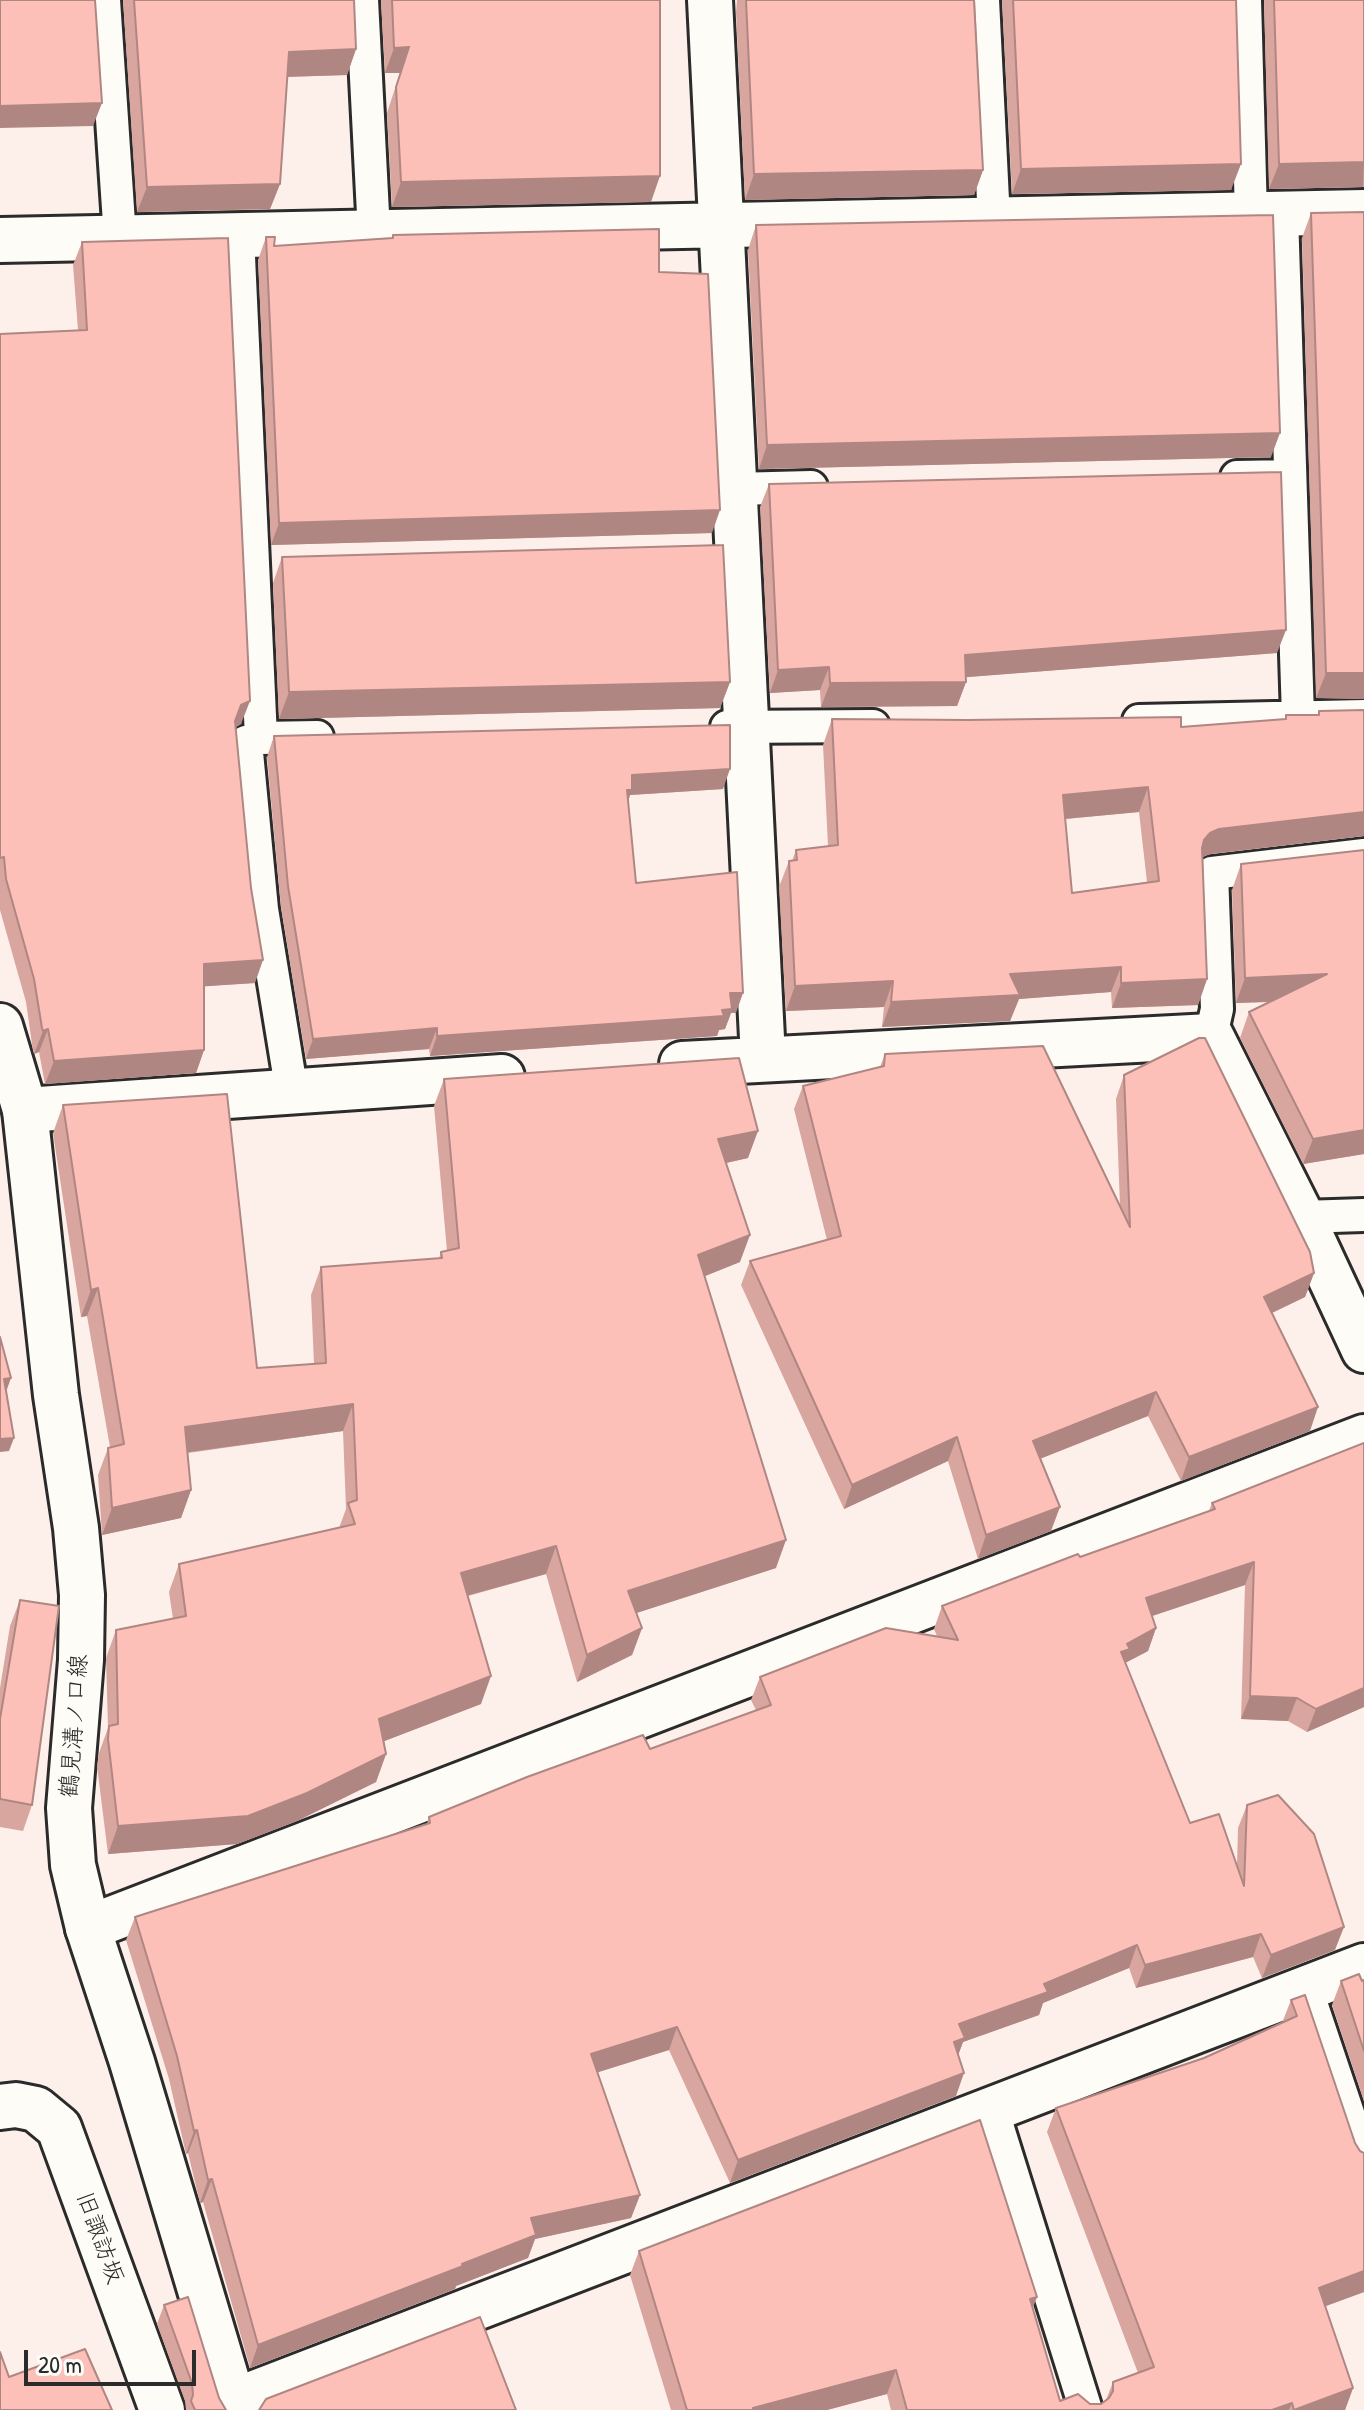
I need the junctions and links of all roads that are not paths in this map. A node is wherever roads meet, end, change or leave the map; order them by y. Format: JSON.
{"nodes":[{"id":1,"x":104,"y":0,"type":"edge"},
{"id":2,"x":362,"y":0,"type":"edge"},
{"id":3,"x":710,"y":0,"type":"edge"},
{"id":4,"x":983,"y":0,"type":"edge"},
{"id":5,"x":1245,"y":0,"type":"edge"},
{"id":6,"x":1364,"y":212,"type":"edge"},
{"id":7,"x":1266,"y":214,"type":"junction"},
{"id":8,"x":994,"y":220,"type":"junction"},
{"id":9,"x":723,"y":226,"type":"junction"},
{"id":10,"x":374,"y":233,"type":"junction"},
{"id":11,"x":238,"y":235,"type":"junction"},
{"id":12,"x":120,"y":238,"type":"junction"},
{"id":13,"x":0,"y":240,"type":"edge"},
{"id":14,"x":1290,"y":476,"type":"junction"},
{"id":15,"x":1211,"y":478,"type":"edge"},
{"id":16,"x":846,"y":486,"type":"edge"},
{"id":17,"x":734,"y":489,"type":"junction"},
{"id":18,"x":1364,"y":716,"type":"edge"},
{"id":19,"x":1298,"y":717,"type":"junction"},
{"id":20,"x":1108,"y":722,"type":"edge"},
{"id":21,"x":748,"y":726,"type":"junction"},
{"id":22,"x":903,"y":726,"type":"edge"},
{"id":23,"x":701,"y":727,"type":"edge"},
{"id":24,"x":340,"y":736,"type":"edge"},
{"id":25,"x":261,"y":738,"type":"junction"},
{"id":26,"x":1364,"y":855,"type":"edge"},
{"id":27,"x":0,"y":1026,"type":"edge"},
{"id":28,"x":1211,"y":1036,"type":"junction"},
{"id":29,"x":763,"y":1058,"type":"junction"},
{"id":30,"x":637,"y":1067,"type":"edge"},
{"id":31,"x":543,"y":1074,"type":"edge"},
{"id":32,"x":292,"y":1093,"type":"junction"},
{"id":33,"x":25,"y":1110,"type":"junction"},
{"id":34,"x":1364,"y":1215,"type":"edge"},
{"id":35,"x":1302,"y":1217,"type":"junction"},
{"id":36,"x":1364,"y":1350,"type":"edge"},
{"id":37,"x":1364,"y":1437,"type":"edge"},
{"id":38,"x":88,"y":1928,"type":"junction"},
{"id":39,"x":1364,"y":1966,"type":"edge"},
{"id":40,"x":1306,"y":1988,"type":"junction"},
{"id":41,"x":0,"y":2107,"type":"edge"},
{"id":42,"x":992,"y":2109,"type":"junction"},
{"id":43,"x":1364,"y":2161,"type":"edge"},
{"id":44,"x":235,"y":2406,"type":"edge"},
{"id":45,"x":162,"y":2410,"type":"edge"},
{"id":46,"x":1086,"y":2410,"type":"edge"}],
"edges":[{"from":1,"to":12,"type":"lane"},
{"from":2,"to":10,"type":"lane"},
{"from":3,"to":9,"type":"street"},
{"from":4,"to":8,"type":"lane"},
{"from":5,"to":7,"type":"lane"},
{"from":6,"to":7,"type":"street"},
{"from":7,"to":8,"type":"street"},
{"from":7,"to":14,"type":"lane"},
{"from":8,"to":9,"type":"street"},
{"from":9,"to":10,"type":"street"},
{"from":9,"to":17,"type":"street"},
{"from":10,"to":11,"type":"street"},
{"from":11,"to":12,"type":"street"},
{"from":11,"to":25,"type":"lane"},
{"from":12,"to":13,"type":"street"},
{"from":14,"to":15,"type":"lane"},
{"from":14,"to":19,"type":"lane"},
{"from":16,"to":17,"type":"lane"},
{"from":17,"to":21,"type":"street"},
{"from":18,"to":19,"type":"lane"},
{"from":19,"to":20,"type":"lane"},
{"from":21,"to":22,"type":"lane"},
{"from":21,"to":23,"type":"lane"},
{"from":21,"to":29,"type":"street"},
{"from":24,"to":25,"type":"lane"},
{"from":25,"to":32,"type":"lane"},
{"from":26,"to":28,"type":"lane"},
{"from":27,"to":33,"type":"street","name":"鶴見溝ノ口線"},
{"from":28,"to":29,"type":"street"},
{"from":28,"to":35,"type":"street"},
{"from":29,"to":30,"type":"street"},
{"from":31,"to":32,"type":"street"},
{"from":32,"to":33,"type":"street"},
{"from":33,"to":38,"type":"street","name":"鶴見溝ノ口線"},
{"from":34,"to":35,"type":"lane"},
{"from":35,"to":36,"type":"street"},
{"from":37,"to":38,"type":"street"},
{"from":38,"to":44,"type":"street","name":"鶴見溝ノ口線"},
{"from":39,"to":40,"type":"street"},
{"from":40,"to":42,"type":"street"},
{"from":40,"to":43,"type":"lane"},
{"from":41,"to":45,"type":"street","name":"旧諏訪坂"},
{"from":42,"to":44,"type":"street"},
{"from":42,"to":46,"type":"lane"}]}
